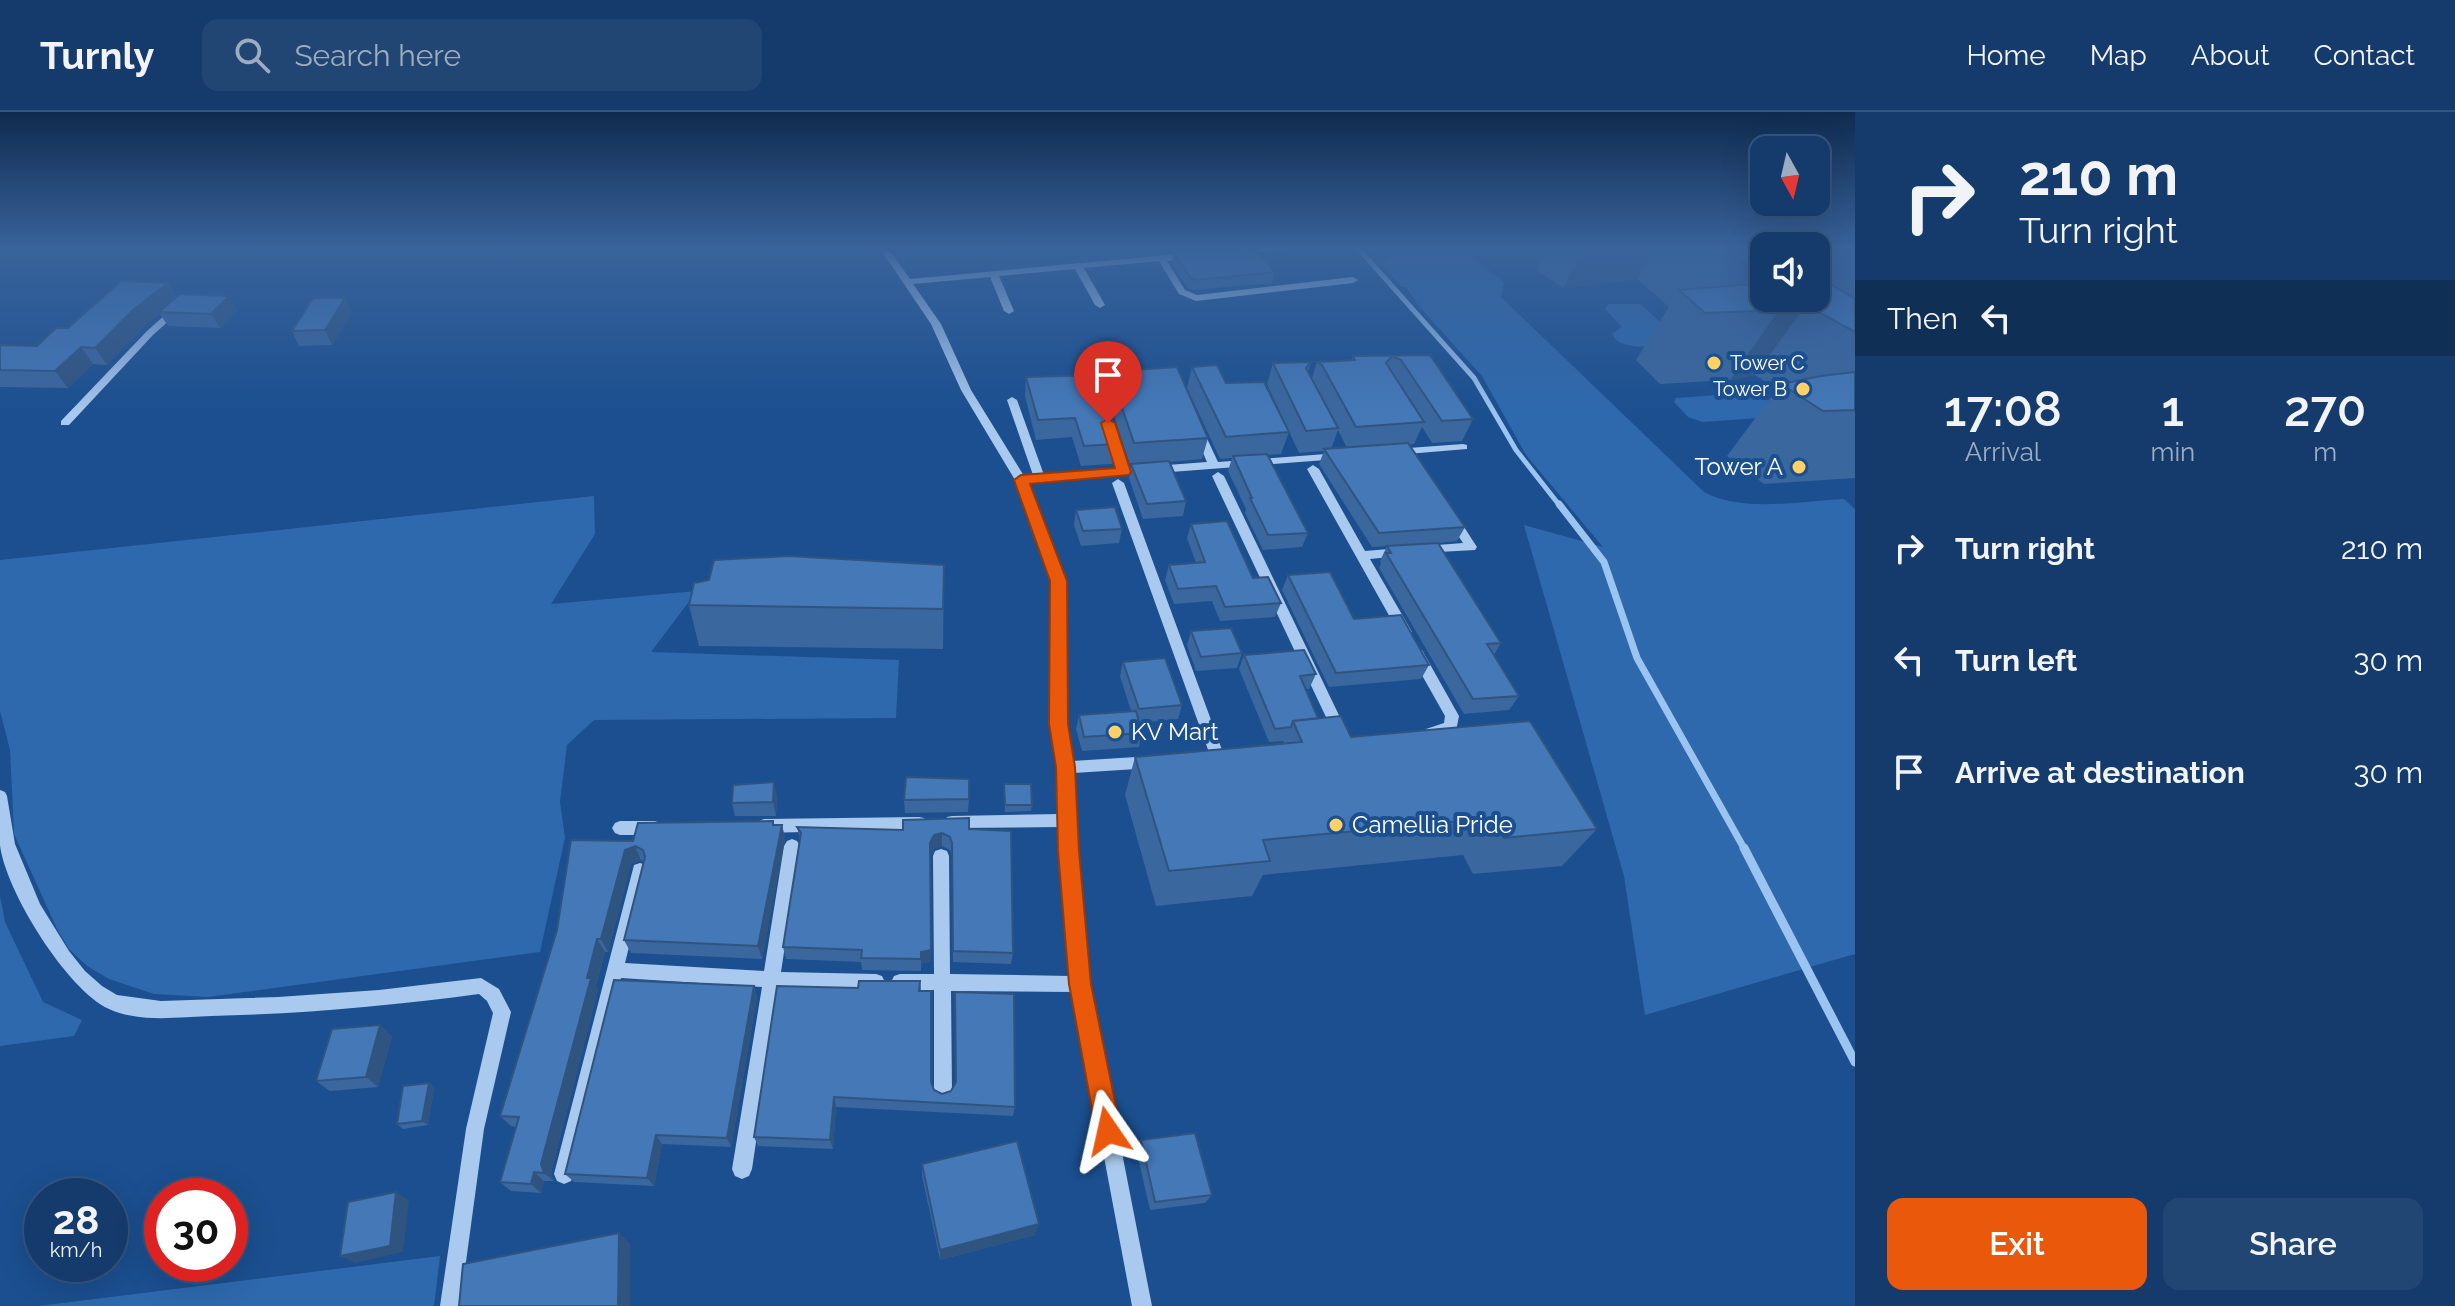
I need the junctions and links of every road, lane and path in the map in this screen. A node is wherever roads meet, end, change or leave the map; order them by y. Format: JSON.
{"nodes":[{"id":1,"x":185,"y":303,"type":"edge"},
{"id":2,"x":921,"y":303,"type":"edge"},
{"id":3,"x":1005,"y":303,"type":"edge"},
{"id":4,"x":1009,"y":311,"type":"dead end"},
{"id":5,"x":1012,"y":400,"type":"dead end"},
{"id":6,"x":1104,"y":413,"type":"edge"},
{"id":7,"x":1191,"y":415,"type":"edge"},
{"id":8,"x":65,"y":423,"type":"dead end"},
{"id":9,"x":1419,"y":436,"type":"edge"},
{"id":10,"x":1335,"y":443,"type":"edge"},
{"id":11,"x":1287,"y":447,"type":"edge"},
{"id":12,"x":1463,"y":447,"type":"dead end"},
{"id":13,"x":1427,"y":450,"type":"junction"},
{"id":14,"x":1384,"y":453,"type":"edge"},
{"id":15,"x":1356,"y":455,"type":"edge"},
{"id":16,"x":1342,"y":456,"type":"junction"},
{"id":17,"x":1293,"y":459,"type":"junction"},
{"id":18,"x":1313,"y":469,"type":"dead end"},
{"id":19,"x":1216,"y":471,"type":"junction"},
{"id":20,"x":1040,"y":478,"type":"junction"},
{"id":21,"x":1121,"y":478,"type":"junction"},
{"id":22,"x":1021,"y":480,"type":"junction"},
{"id":23,"x":1448,"y":512,"type":"edge"},
{"id":24,"x":1361,"y":555,"type":"junction"},
{"id":25,"x":1415,"y":735,"type":"edge"},
{"id":26,"x":1332,"y":747,"type":"edge"},
{"id":27,"x":1218,"y":758,"type":"edge"},
{"id":28,"x":1172,"y":761,"type":"edge"},
{"id":29,"x":1066,"y":767,"type":"junction"},
{"id":30,"x":0,"y":796,"type":"edge"},
{"id":31,"x":1067,"y":820,"type":"junction"},
{"id":32,"x":748,"y":826,"type":"edge"},
{"id":33,"x":668,"y":827,"type":"edge"},
{"id":34,"x":620,"y":828,"type":"dead end"},
{"id":35,"x":792,"y":846,"type":"dead end"},
{"id":36,"x":941,"y":856,"type":"dead end"},
{"id":37,"x":640,"y":870,"type":"edge"},
{"id":38,"x":615,"y":970,"type":"junction"},
{"id":39,"x":773,"y":980,"type":"junction"},
{"id":40,"x":942,"y":983,"type":"junction"},
{"id":41,"x":1080,"y":984,"type":"junction"},
{"id":42,"x":943,"y":1092,"type":"edge"},
{"id":43,"x":742,"y":1169,"type":"dead end"},
{"id":44,"x":564,"y":1174,"type":"edge"},
{"id":45,"x":450,"y":1306,"type":"edge"},
{"id":46,"x":1142,"y":1306,"type":"edge"}],
"edges":[{"from":1,"to":8,"type":"street"},
{"from":2,"to":22,"type":"street"},
{"from":3,"to":4,"type":"street"},
{"from":5,"to":20,"type":"street"},
{"from":6,"to":21,"type":"street"},
{"from":7,"to":19,"type":"street"},
{"from":9,"to":13,"type":"street"},
{"from":10,"to":16,"type":"street"},
{"from":11,"to":17,"type":"street"},
{"from":12,"to":13,"type":"street"},
{"from":13,"to":14,"type":"street"},
{"from":15,"to":16,"type":"street"},
{"from":16,"to":17,"type":"street"},
{"from":17,"to":19,"type":"street"},
{"from":18,"to":24,"type":"street"},
{"from":19,"to":21,"type":"street"},
{"from":19,"to":26,"type":"street"},
{"from":20,"to":21,"type":"street"},
{"from":20,"to":22,"type":"street"},
{"from":21,"to":27,"type":"street"},
{"from":22,"to":29,"type":"street"},
{"from":23,"to":24,"type":"street"},
{"from":24,"to":25,"type":"street"},
{"from":28,"to":29,"type":"street"},
{"from":29,"to":31,"type":"street"},
{"from":30,"to":45,"type":"street"},
{"from":31,"to":32,"type":"street"},
{"from":31,"to":41,"type":"street"},
{"from":33,"to":34,"type":"street"},
{"from":35,"to":39,"type":"street"},
{"from":36,"to":40,"type":"street"},
{"from":37,"to":38,"type":"street"},
{"from":38,"to":39,"type":"street"},
{"from":38,"to":44,"type":"street"},
{"from":39,"to":40,"type":"street"},
{"from":39,"to":43,"type":"street"},
{"from":40,"to":41,"type":"street"},
{"from":40,"to":42,"type":"street"},
{"from":41,"to":46,"type":"street"}]}
